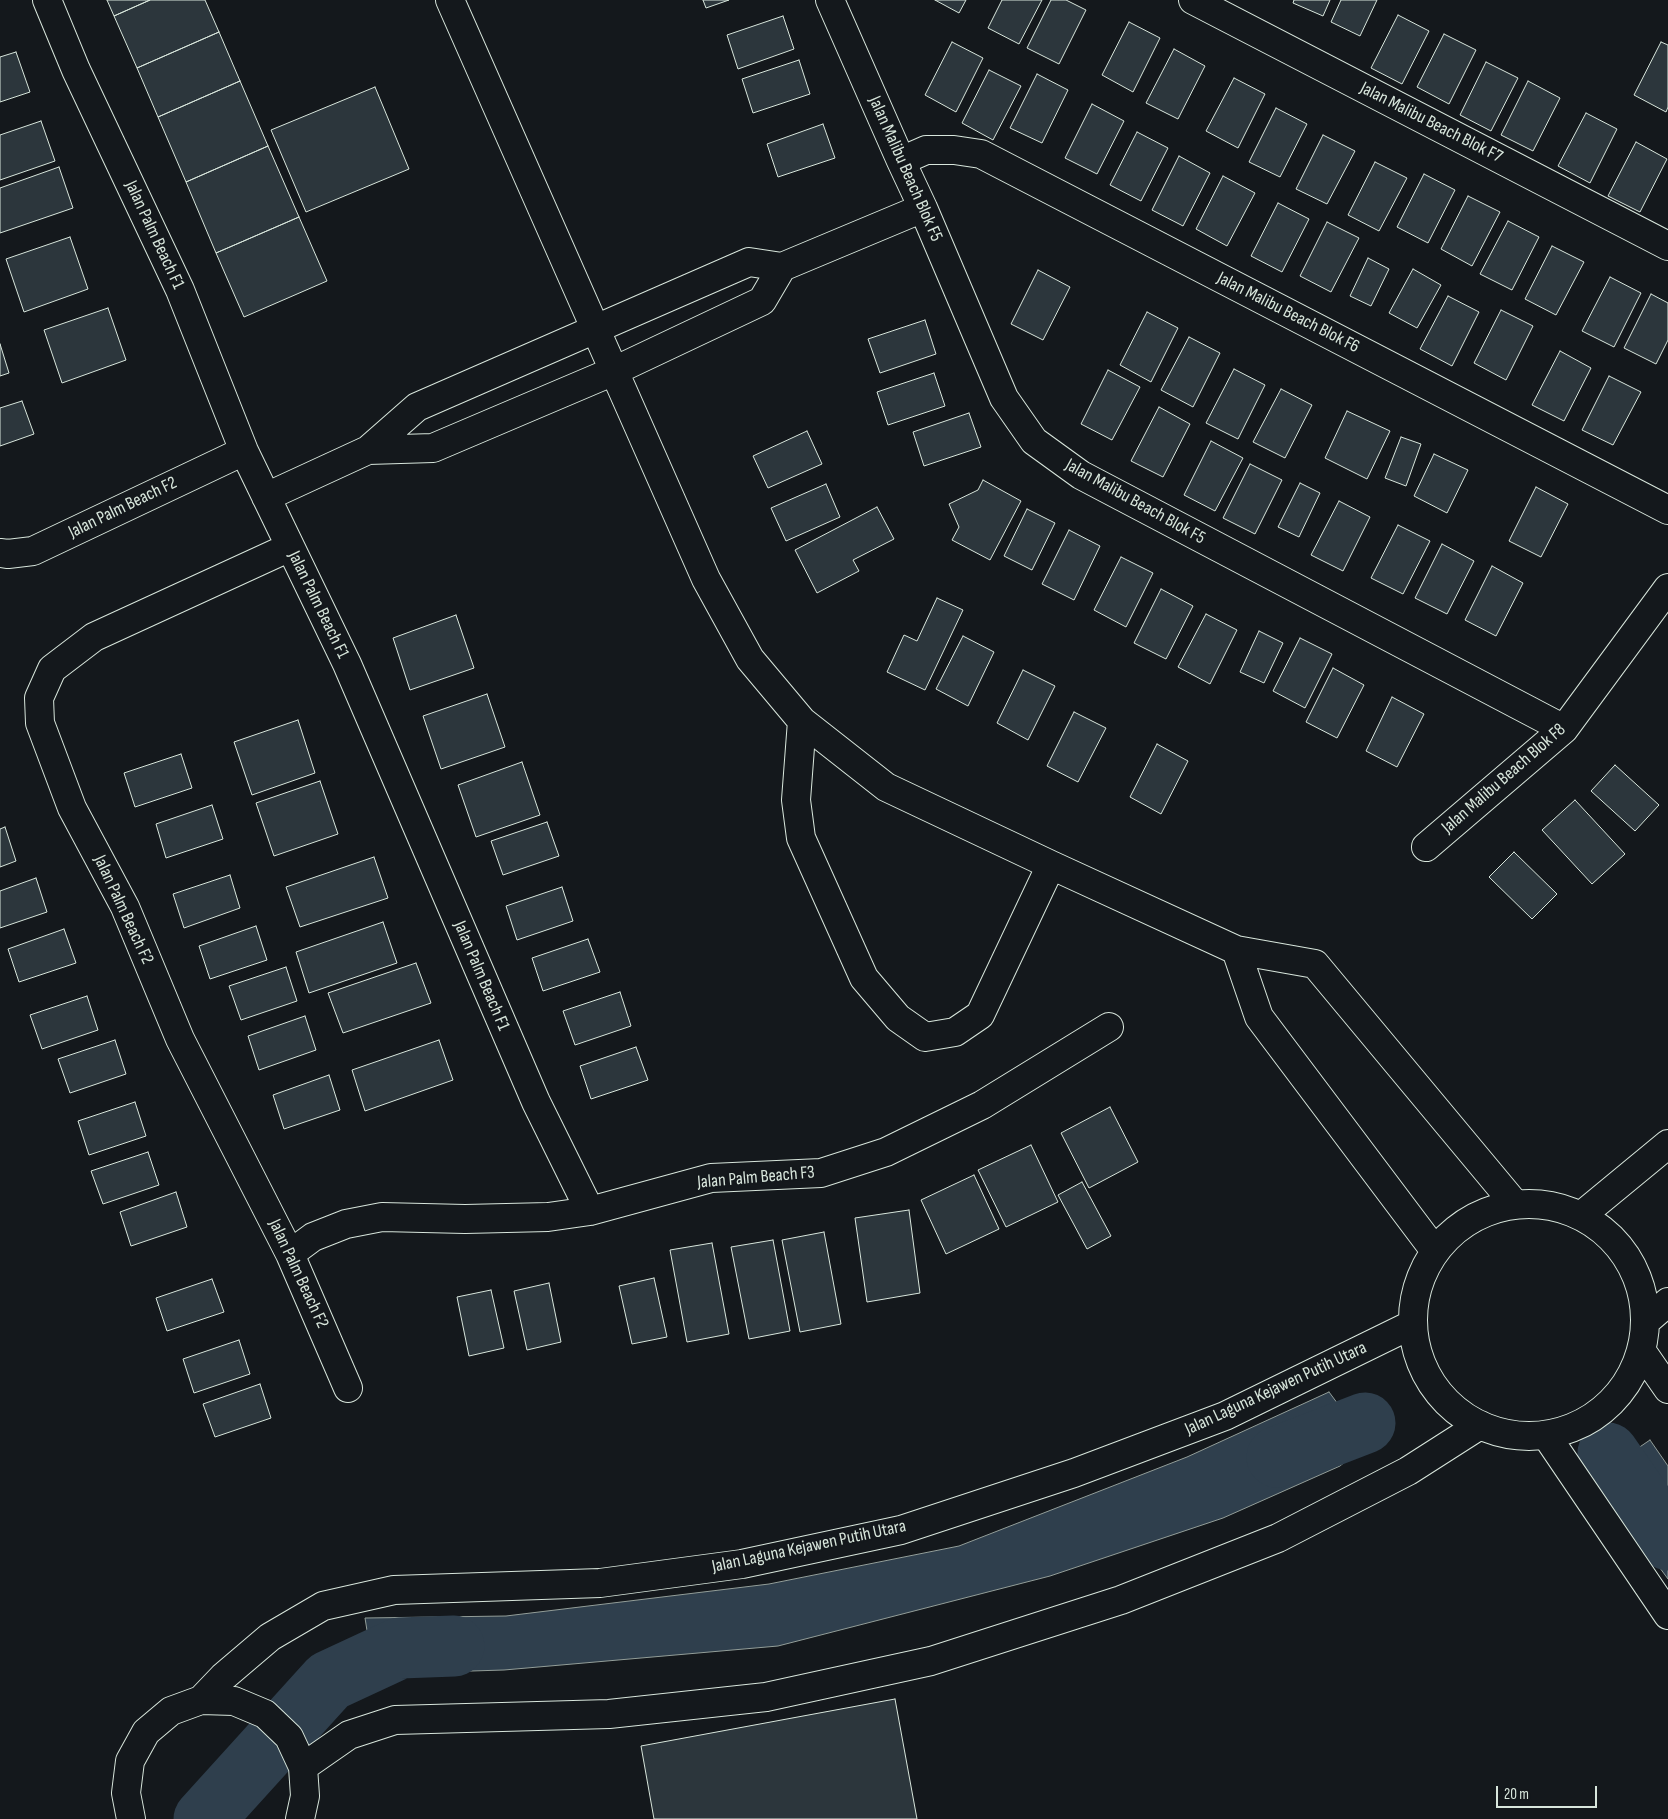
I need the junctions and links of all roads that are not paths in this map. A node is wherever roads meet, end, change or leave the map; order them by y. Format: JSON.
{"nodes":[{"id":1,"x":47,"y":0,"type":"edge"},
{"id":2,"x":450,"y":0,"type":"edge"},
{"id":3,"x":830,"y":0,"type":"edge"},
{"id":4,"x":1193,"y":0,"type":"edge"},
{"id":5,"x":901,"y":161,"type":"junction"},
{"id":6,"x":923,"y":208,"type":"junction"},
{"id":7,"x":1668,"y":246,"type":"edge"},
{"id":8,"x":782,"y":267,"type":"junction"},
{"id":9,"x":595,"y":329,"type":"junction"},
{"id":10,"x":614,"y":371,"type":"junction"},
{"id":11,"x":368,"y":450,"type":"junction"},
{"id":12,"x":244,"y":451,"type":"junction"},
{"id":13,"x":266,"y":497,"type":"junction"},
{"id":14,"x":1668,"y":510,"type":"edge"},
{"id":15,"x":290,"y":547,"type":"junction"},
{"id":16,"x":0,"y":553,"type":"edge"},
{"id":17,"x":1668,"y":588,"type":"edge"},
{"id":18,"x":802,"y":721,"type":"junction"},
{"id":19,"x":1564,"y":729,"type":"junction"},
{"id":20,"x":1426,"y":847,"type":"dead end"},
{"id":21,"x":1051,"y":865,"type":"junction"},
{"id":22,"x":1236,"y":950,"type":"junction"},
{"id":23,"x":1109,"y":1026,"type":"dead end"},
{"id":24,"x":1668,"y":1144,"type":"edge"},
{"id":25,"x":1514,"y":1203,"type":"junction"},
{"id":26,"x":590,"y":1211,"type":"junction"},
{"id":27,"x":1582,"y":1215,"type":"junction"},
{"id":28,"x":1435,"y":1251,"type":"junction"},
{"id":29,"x":290,"y":1254,"type":"junction"},
{"id":30,"x":1668,"y":1302,"type":"edge"},
{"id":31,"x":1646,"y":1322,"type":"junction"},
{"id":32,"x":1413,"y":1324,"type":"junction"},
{"id":33,"x":1641,"y":1350,"type":"junction"},
{"id":34,"x":348,"y":1388,"type":"dead end"},
{"id":35,"x":1668,"y":1389,"type":"edge"},
{"id":36,"x":1480,"y":1425,"type":"junction"},
{"id":37,"x":1546,"y":1435,"type":"junction"},
{"id":38,"x":1668,"y":1615,"type":"edge"},
{"id":39,"x":201,"y":1700,"type":"junction"},
{"id":40,"x":303,"y":1767,"type":"junction"},
{"id":41,"x":129,"y":1806,"type":"edge"},
{"id":42,"x":108,"y":1819,"type":"edge"},
{"id":43,"x":300,"y":1819,"type":"edge"}],
"edges":[{"from":1,"to":12,"type":"street","name":"Jalan Palm Beach F1"},
{"from":2,"to":9,"type":"street"},
{"from":3,"to":5,"type":"street","name":"Jalan Malibu Beach Blok F5"},
{"from":4,"to":7,"type":"street","name":"Jalan Malibu Beach Blok F7"},
{"from":5,"to":6,"type":"street","name":"Jalan Malibu Beach Blok F5"},
{"from":5,"to":14,"type":"street","name":"Jalan Malibu Beach Blok F6"},
{"from":6,"to":8,"type":"street"},
{"from":6,"to":19,"type":"street","name":"Jalan Malibu Beach Blok F5"},
{"from":8,"to":9,"type":"street"},
{"from":8,"to":10,"type":"street"},
{"from":9,"to":10,"type":"street"},
{"from":9,"to":11,"type":"street"},
{"from":10,"to":11,"type":"street"},
{"from":10,"to":18,"type":"street"},
{"from":11,"to":13,"type":"street"},
{"from":12,"to":13,"type":"street","name":"Jalan Palm Beach F1"},
{"from":12,"to":16,"type":"street","name":"Jalan Palm Beach F2"},
{"from":13,"to":15,"type":"street","name":"Jalan Palm Beach F1"},
{"from":15,"to":26,"type":"street","name":"Jalan Palm Beach F1"},
{"from":15,"to":29,"type":"street","name":"Jalan Palm Beach F2"},
{"from":17,"to":19,"type":"street","name":"Jalan Malibu Beach Blok F8"},
{"from":18,"to":21,"type":"street"},
{"from":18,"to":21,"type":"street"},
{"from":19,"to":20,"type":"street","name":"Jalan Malibu Beach Blok F8"},
{"from":21,"to":22,"type":"street"},
{"from":22,"to":25,"type":"street"},
{"from":22,"to":28,"type":"street"},
{"from":23,"to":26,"type":"street","name":"Jalan Palm Beach F3"},
{"from":24,"to":27,"type":"street"},
{"from":25,"to":27,"type":"street"},
{"from":25,"to":28,"type":"street"},
{"from":26,"to":29,"type":"street","name":"Jalan Palm Beach F3"},
{"from":27,"to":31,"type":"street"},
{"from":28,"to":32,"type":"street"},
{"from":29,"to":34,"type":"street","name":"Jalan Palm Beach F2"},
{"from":30,"to":31,"type":"street"},
{"from":31,"to":33,"type":"street"},
{"from":32,"to":36,"type":"street"},
{"from":32,"to":39,"type":"street","name":"Jalan Laguna Kejawen Putih Utara"},
{"from":33,"to":35,"type":"street"},
{"from":33,"to":37,"type":"street"},
{"from":36,"to":37,"type":"street"},
{"from":36,"to":40,"type":"street"},
{"from":37,"to":38,"type":"street"},
{"from":39,"to":40,"type":"street"},
{"from":39,"to":41,"type":"street"},
{"from":40,"to":43,"type":"street"},
{"from":41,"to":42,"type":"street"}]}
